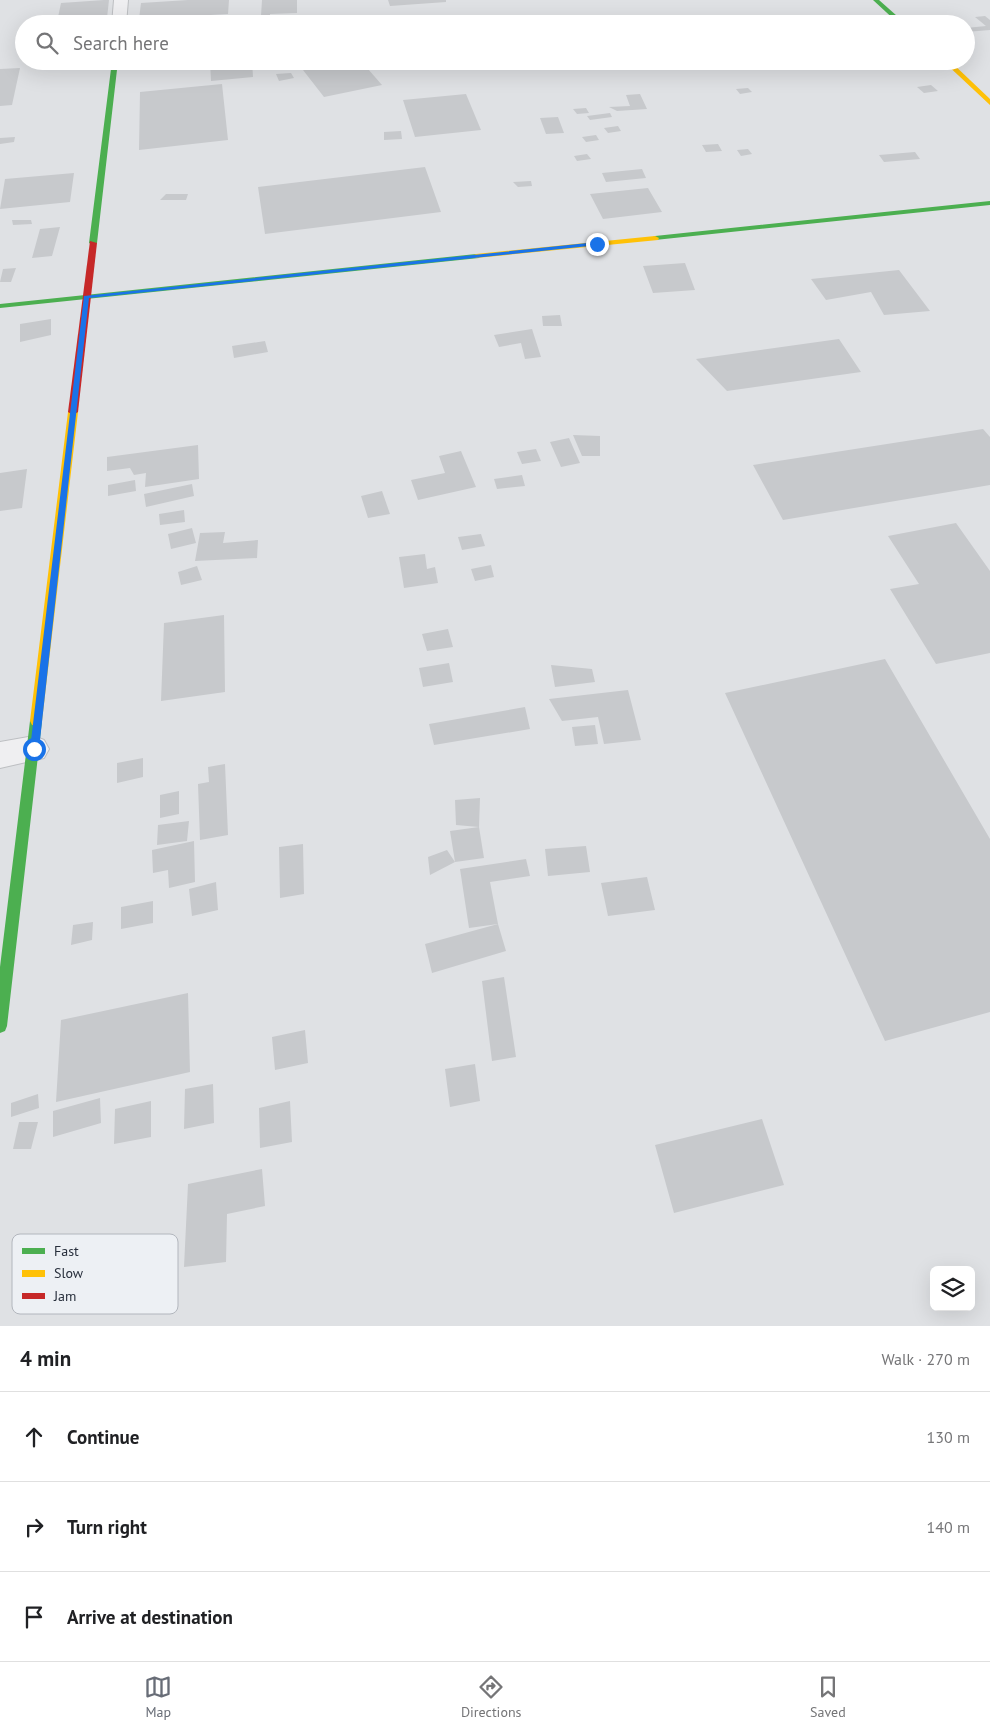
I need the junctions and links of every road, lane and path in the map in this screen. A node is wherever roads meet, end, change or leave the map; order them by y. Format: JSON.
{"nodes":[{"id":1,"x":121,"y":0,"type":"edge"},
{"id":2,"x":876,"y":0,"type":"edge"},
{"id":3,"x":120,"y":15,"type":"edge"},
{"id":4,"x":893,"y":15,"type":"edge"},
{"id":5,"x":114,"y":70,"type":"edge"},
{"id":6,"x":955,"y":70,"type":"edge"},
{"id":7,"x":990,"y":103,"type":"edge"},
{"id":8,"x":990,"y":202,"type":"edge"},
{"id":9,"x":86,"y":297,"type":"junction"},
{"id":10,"x":0,"y":306,"type":"edge"},
{"id":11,"x":34,"y":749,"type":"junction"},
{"id":12,"x":0,"y":755,"type":"edge"},
{"id":13,"x":0,"y":1026,"type":"edge"}],
"edges":[{"from":1,"to":3,"type":"street"},
{"from":2,"to":4,"type":"street"},
{"from":5,"to":9,"type":"street"},
{"from":6,"to":7,"type":"street"},
{"from":8,"to":9,"type":"street"},
{"from":9,"to":10,"type":"street"},
{"from":9,"to":11,"type":"street"},
{"from":11,"to":12,"type":"street"},
{"from":11,"to":13,"type":"street"}]}
